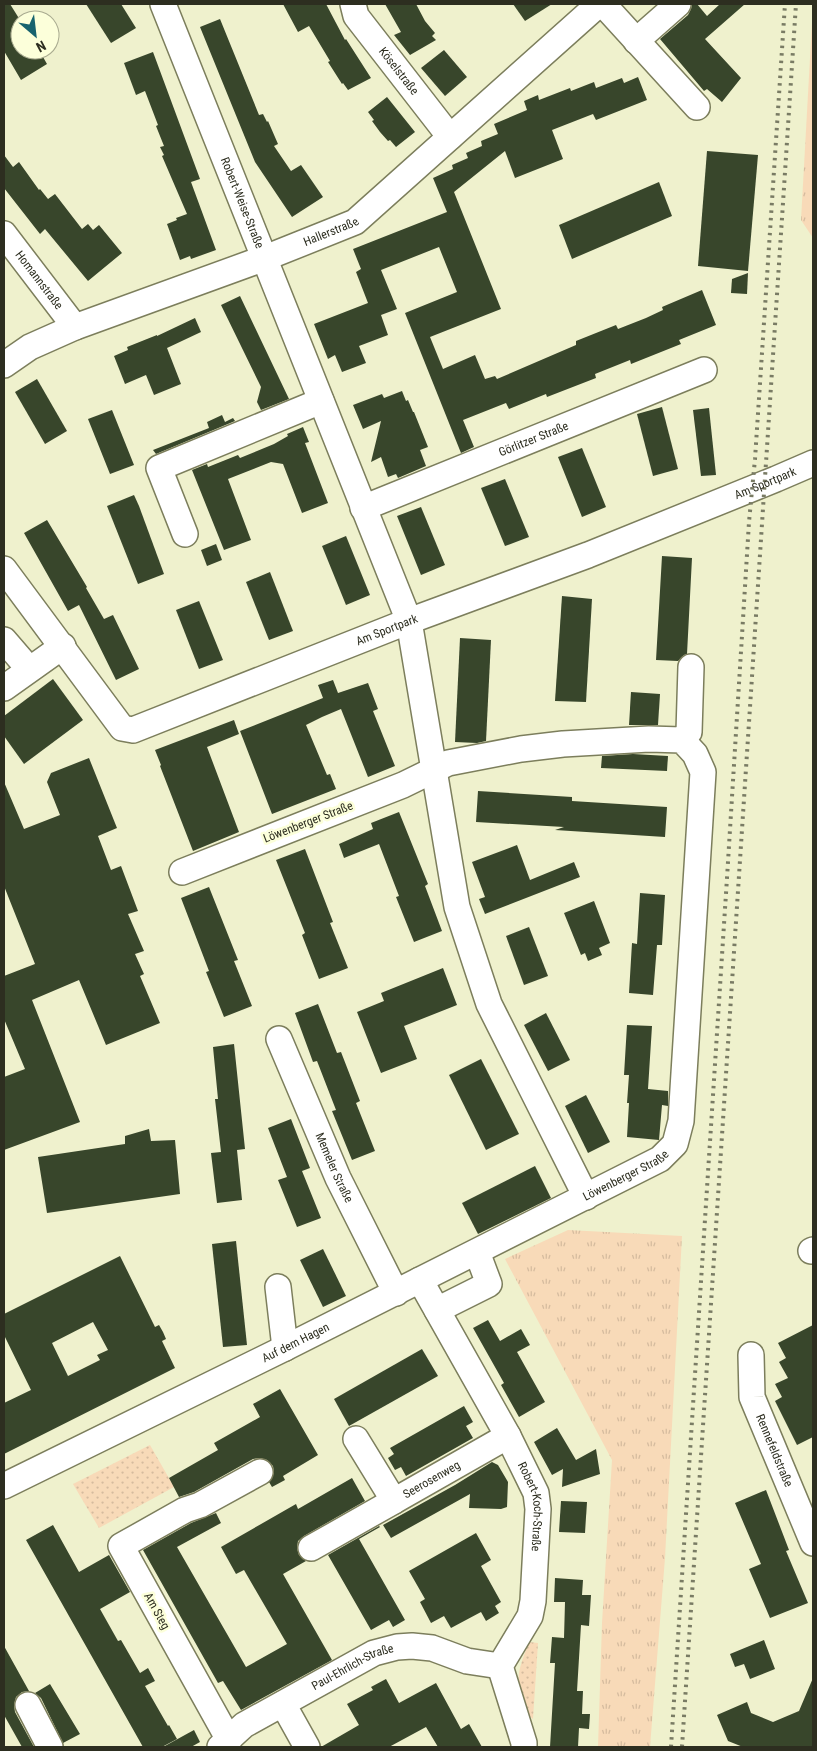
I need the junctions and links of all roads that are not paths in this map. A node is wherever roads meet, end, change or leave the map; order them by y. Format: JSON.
{"nodes":[{"id":1,"x":163,"y":4,"type":"edge"},
{"id":2,"x":353,"y":4,"type":"edge"},
{"id":3,"x":601,"y":4,"type":"edge"},
{"id":4,"x":678,"y":4,"type":"edge"},
{"id":5,"x":636,"y":41,"type":"junction"},
{"id":6,"x":697,"y":107,"type":"dead end"},
{"id":7,"x":450,"y":137,"type":"junction"},
{"id":8,"x":4,"y":234,"type":"edge"},
{"id":9,"x":265,"y":258,"type":"junction"},
{"id":10,"x":75,"y":327,"type":"junction"},
{"id":11,"x":4,"y":365,"type":"edge"},
{"id":12,"x":704,"y":370,"type":"dead end"},
{"id":13,"x":321,"y":401,"type":"junction"},
{"id":14,"x":813,"y":462,"type":"edge"},
{"id":15,"x":363,"y":508,"type":"junction"},
{"id":16,"x":185,"y":534,"type":"dead end"},
{"id":17,"x":4,"y":569,"type":"edge"},
{"id":18,"x":409,"y":621,"type":"junction"},
{"id":19,"x":4,"y":640,"type":"edge"},
{"id":20,"x":62,"y":646,"type":"junction"},
{"id":21,"x":691,"y":668,"type":"dead end"},
{"id":22,"x":30,"y":669,"type":"junction"},
{"id":23,"x":4,"y":688,"type":"edge"},
{"id":24,"x":682,"y":740,"type":"junction"},
{"id":25,"x":433,"y":771,"type":"junction"},
{"id":26,"x":182,"y":872,"type":"dead end"},
{"id":27,"x":280,"y":1039,"type":"dead end"},
{"id":28,"x":586,"y":1197,"type":"junction"},
{"id":29,"x":477,"y":1252,"type":"junction"},
{"id":30,"x":420,"y":1280,"type":"junction"},
{"id":31,"x":278,"y":1287,"type":"dead end"},
{"id":32,"x":396,"y":1293,"type":"junction"},
{"id":33,"x":437,"y":1310,"type":"junction"},
{"id":34,"x":285,"y":1348,"type":"junction"},
{"id":35,"x":751,"y":1356,"type":"dead end"},
{"id":36,"x":508,"y":1436,"type":"junction"},
{"id":37,"x":356,"y":1439,"type":"dead end"},
{"id":38,"x":260,"y":1472,"type":"dead end"},
{"id":39,"x":4,"y":1486,"type":"edge"},
{"id":40,"x":394,"y":1501,"type":"junction"},
{"id":41,"x":813,"y":1543,"type":"edge"},
{"id":42,"x":311,"y":1548,"type":"dead end"},
{"id":43,"x":500,"y":1666,"type":"junction"},
{"id":44,"x":283,"y":1704,"type":"junction"},
{"id":45,"x":28,"y":1705,"type":"dead end"},
{"id":46,"x":224,"y":1744,"type":"edge"},
{"id":47,"x":50,"y":1747,"type":"edge"},
{"id":48,"x":307,"y":1747,"type":"edge"},
{"id":49,"x":524,"y":1747,"type":"edge"}],
"edges":[{"from":1,"to":9,"type":"street","name":"Robert-Weise-Straße"},
{"from":2,"to":7,"type":"street","name":"Köselstraße"},
{"from":3,"to":5,"type":"street"},
{"from":3,"to":7,"type":"street","name":"Hallerstraße"},
{"from":4,"to":5,"type":"street"},
{"from":5,"to":6,"type":"street"},
{"from":7,"to":9,"type":"street","name":"Hallerstraße"},
{"from":8,"to":10,"type":"street","name":"Homannstraße"},
{"from":9,"to":10,"type":"street","name":"Hallerstraße"},
{"from":9,"to":13,"type":"street","name":"Robert-Weise-Straße"},
{"from":10,"to":11,"type":"street","name":"Hallerstraße"},
{"from":12,"to":15,"type":"street","name":"Görlitzer Straße"},
{"from":13,"to":15,"type":"street","name":"Robert-Weise-Straße"},
{"from":13,"to":16,"type":"street"},
{"from":14,"to":18,"type":"street","name":"Am Sportpark"},
{"from":15,"to":18,"type":"street","name":"Robert-Weise-Straße"},
{"from":17,"to":20,"type":"street","name":"Am Sportpark"},
{"from":18,"to":20,"type":"street","name":"Am Sportpark"},
{"from":18,"to":25,"type":"street","name":"Löwenberger Straße"},
{"from":19,"to":22,"type":"street"},
{"from":20,"to":22,"type":"street"},
{"from":21,"to":24,"type":"street"},
{"from":22,"to":23,"type":"street"},
{"from":24,"to":25,"type":"street","name":"Löwenberger Straße"},
{"from":24,"to":28,"type":"street","name":"Löwenberger Straße"},
{"from":25,"to":26,"type":"street","name":"Löwenberger Straße"},
{"from":25,"to":28,"type":"street","name":"Löwenberger Straße"},
{"from":27,"to":32,"type":"street","name":"Memeler Straße"},
{"from":28,"to":29,"type":"street","name":"Auf dem Hagen"},
{"from":29,"to":30,"type":"street","name":"Auf dem Hagen"},
{"from":29,"to":33,"type":"street"},
{"from":30,"to":32,"type":"street","name":"Auf dem Hagen"},
{"from":30,"to":33,"type":"street","name":"Robert-Koch-Straße"},
{"from":31,"to":34,"type":"street"},
{"from":32,"to":34,"type":"street","name":"Auf dem Hagen"},
{"from":33,"to":36,"type":"street","name":"Robert-Koch-Straße"},
{"from":34,"to":39,"type":"street","name":"Auf dem Hagen"},
{"from":35,"to":41,"type":"street","name":"Rennefeldstraße"},
{"from":36,"to":40,"type":"street","name":"Seerosenweg"},
{"from":36,"to":43,"type":"street","name":"Robert-Koch-Straße"},
{"from":37,"to":40,"type":"street","name":"Seerosenweg"},
{"from":38,"to":46,"type":"street","name":"Am Steg"},
{"from":40,"to":42,"type":"street"},
{"from":43,"to":44,"type":"street","name":"Paul-Ehrlich-Straße"},
{"from":43,"to":49,"type":"street"},
{"from":44,"to":46,"type":"street","name":"Paul-Ehrlich-Straße"},
{"from":44,"to":48,"type":"street"},
{"from":45,"to":47,"type":"street"}]}
